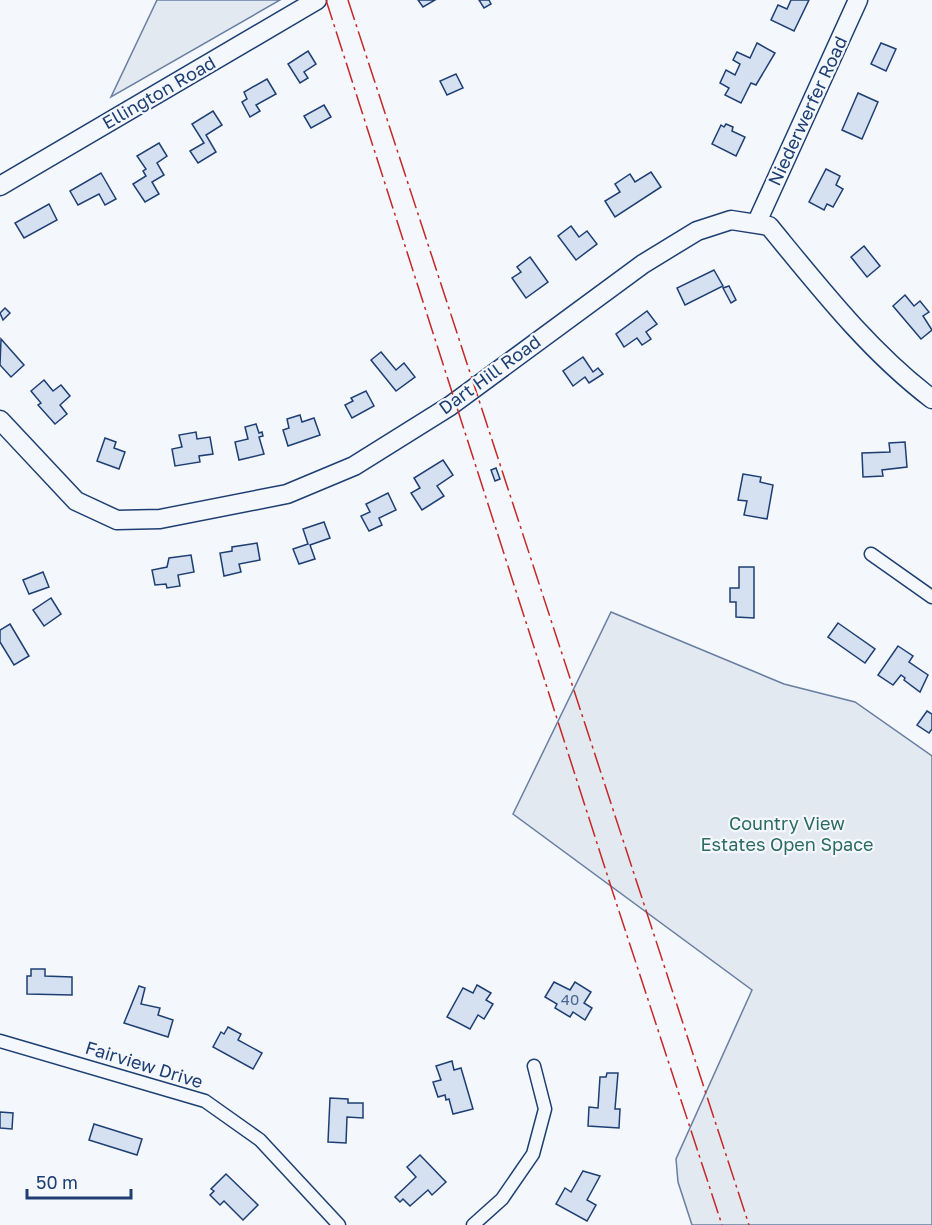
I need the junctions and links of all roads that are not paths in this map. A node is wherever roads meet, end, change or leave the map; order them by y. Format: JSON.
{"nodes":[{"id":1,"x":318,"y":0,"type":"edge"},
{"id":2,"x":858,"y":0,"type":"edge"},
{"id":3,"x":0,"y":186,"type":"edge"},
{"id":4,"x":757,"y":222,"type":"junction"},
{"id":5,"x":932,"y":399,"type":"edge"},
{"id":6,"x":0,"y":420,"type":"edge"},
{"id":7,"x":871,"y":554,"type":"dead end"},
{"id":8,"x":932,"y":597,"type":"edge"},
{"id":9,"x":0,"y":1041,"type":"edge"},
{"id":10,"x":534,"y":1066,"type":"dead end"},
{"id":11,"x":337,"y":1224,"type":"edge"},
{"id":12,"x":473,"y":1225,"type":"edge"}],
"edges":[{"from":1,"to":3,"type":"street","name":"Ellington Road"},
{"from":2,"to":4,"type":"street","name":"Niederwerfer Road"},
{"from":4,"to":5,"type":"street"},
{"from":4,"to":6,"type":"street","name":"Dart Hill Road"},
{"from":7,"to":8,"type":"street"},
{"from":9,"to":11,"type":"street","name":"Fairview Drive"},
{"from":10,"to":12,"type":"street"}]}
